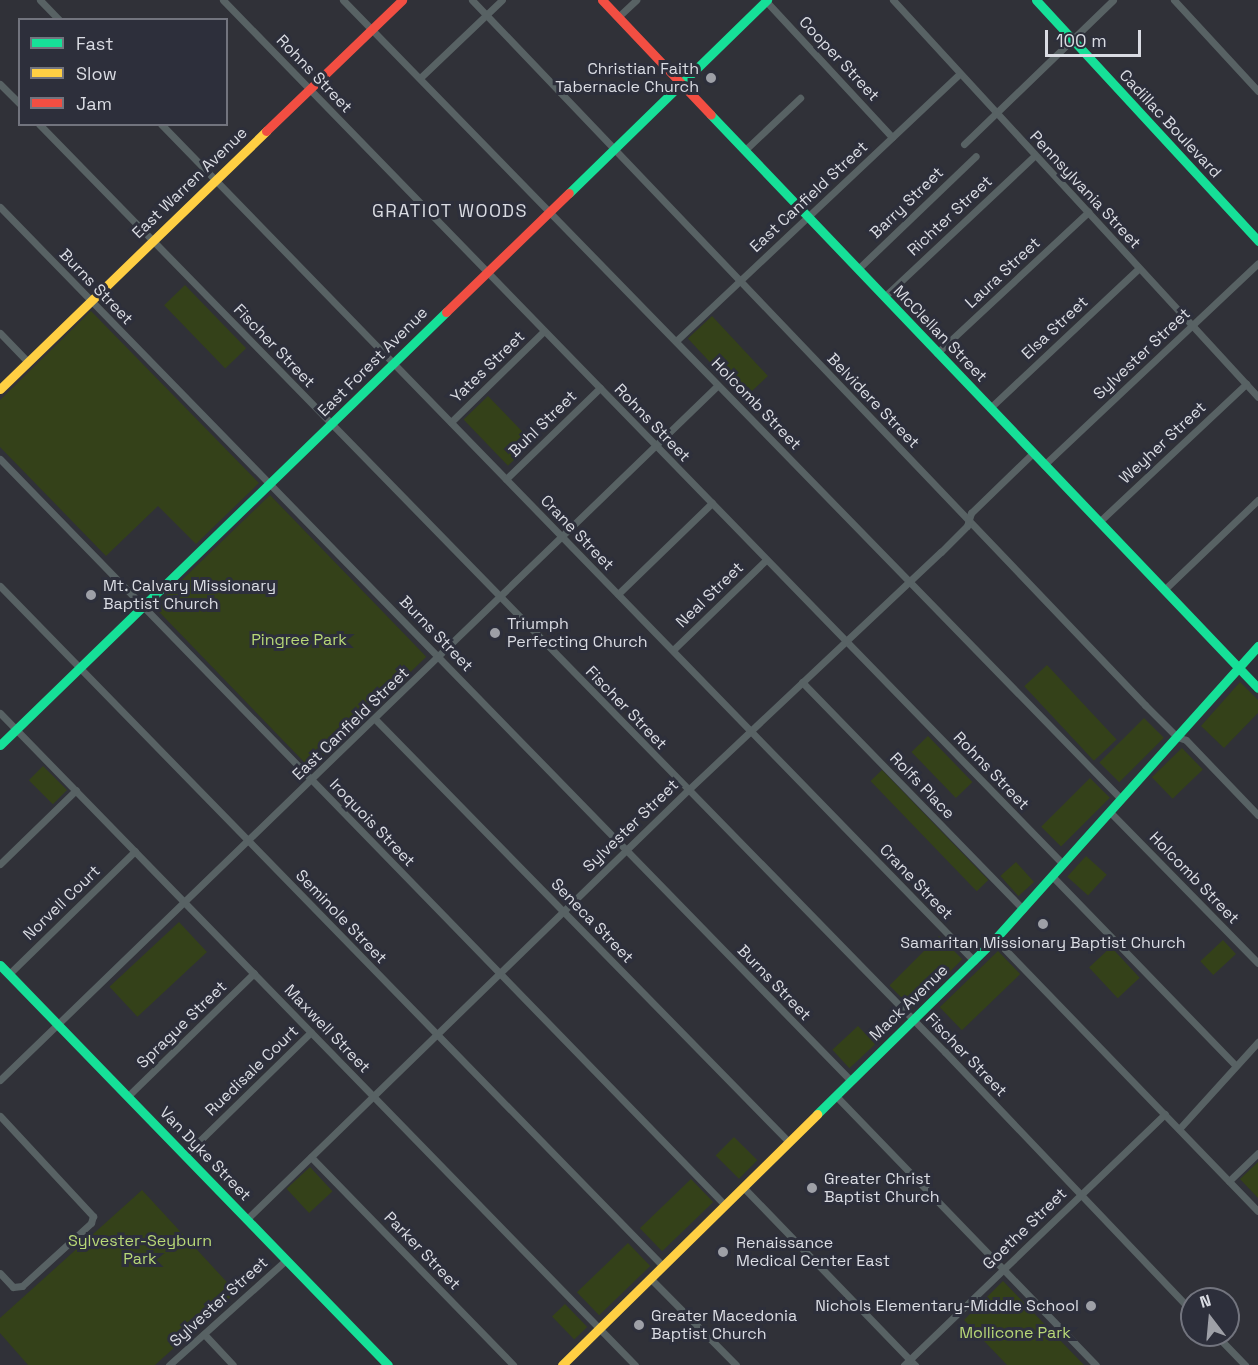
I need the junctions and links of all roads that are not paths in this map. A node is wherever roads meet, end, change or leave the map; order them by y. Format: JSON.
{"nodes":[{"id":1,"x":40,"y":0,"type":"edge"},
{"id":2,"x":223,"y":0,"type":"edge"},
{"id":3,"x":343,"y":0,"type":"edge"},
{"id":4,"x":402,"y":0,"type":"edge"},
{"id":5,"x":472,"y":0,"type":"edge"},
{"id":6,"x":502,"y":0,"type":"edge"},
{"id":7,"x":602,"y":0,"type":"edge"},
{"id":8,"x":636,"y":0,"type":"edge"},
{"id":9,"x":766,"y":0,"type":"edge"},
{"id":10,"x":893,"y":0,"type":"edge"},
{"id":11,"x":1035,"y":0,"type":"edge"},
{"id":12,"x":1113,"y":0,"type":"edge"},
{"id":13,"x":1174,"y":0,"type":"edge"},
{"id":14,"x":486,"y":15,"type":"junction"},
{"id":15,"x":618,"y":17,"type":"junction"},
{"id":16,"x":57,"y":18,"type":"edge"},
{"id":17,"x":371,"y":29,"type":"junction"},
{"id":18,"x":1071,"y":39,"type":"junction"},
{"id":19,"x":960,"y":73,"type":"junction"},
{"id":20,"x":420,"y":78,"type":"junction"},
{"id":21,"x":681,"y":83,"type":"junction"},
{"id":22,"x":0,"y":84,"type":"edge"},
{"id":23,"x":308,"y":88,"type":"junction"},
{"id":24,"x":1258,"y":91,"type":"edge"},
{"id":25,"x":800,"y":98,"type":"dead end"},
{"id":26,"x":18,"y":102,"type":"edge"},
{"id":27,"x":997,"y":113,"type":"junction"},
{"id":28,"x":41,"y":126,"type":"edge"},
{"id":29,"x":163,"y":126,"type":"edge"},
{"id":30,"x":892,"y":137,"type":"junction"},
{"id":31,"x":964,"y":144,"type":"dead end"},
{"id":32,"x":613,"y":149,"type":"junction"},
{"id":33,"x":744,"y":150,"type":"junction"},
{"id":34,"x":1035,"y":155,"type":"junction"},
{"id":35,"x":976,"y":156,"type":"dead end"},
{"id":36,"x":215,"y":180,"type":"junction"},
{"id":37,"x":0,"y":207,"type":"edge"},
{"id":38,"x":549,"y":211,"type":"junction"},
{"id":39,"x":1088,"y":212,"type":"junction"},
{"id":40,"x":808,"y":217,"type":"junction"},
{"id":41,"x":152,"y":240,"type":"junction"},
{"id":42,"x":1258,"y":241,"type":"edge"},
{"id":43,"x":1258,"y":263,"type":"edge"},
{"id":44,"x":1139,"y":268,"type":"junction"},
{"id":45,"x":858,"y":269,"type":"junction"},
{"id":46,"x":487,"y":272,"type":"junction"},
{"id":47,"x":739,"y":281,"type":"junction"},
{"id":48,"x":884,"y":297,"type":"junction"},
{"id":49,"x":91,"y":300,"type":"junction"},
{"id":50,"x":1192,"y":326,"type":"junction"},
{"id":51,"x":544,"y":331,"type":"junction"},
{"id":52,"x":0,"y":333,"type":"edge"},
{"id":53,"x":676,"y":341,"type":"junction"},
{"id":54,"x":938,"y":353,"type":"junction"},
{"id":55,"x":28,"y":362,"type":"junction"},
{"id":56,"x":393,"y":363,"type":"junction"},
{"id":57,"x":1246,"y":384,"type":"junction"},
{"id":58,"x":718,"y":385,"type":"junction"},
{"id":59,"x":600,"y":388,"type":"junction"},
{"id":60,"x":0,"y":389,"type":"edge"},
{"id":61,"x":1258,"y":398,"type":"edge"},
{"id":62,"x":990,"y":408,"type":"junction"},
{"id":63,"x":451,"y":422,"type":"junction"},
{"id":64,"x":332,"y":424,"type":"junction"},
{"id":65,"x":656,"y":446,"type":"junction"},
{"id":66,"x":1033,"y":453,"type":"junction"},
{"id":67,"x":0,"y":459,"type":"edge"},
{"id":68,"x":1044,"y":465,"type":"junction"},
{"id":69,"x":506,"y":479,"type":"junction"},
{"id":70,"x":269,"y":484,"type":"junction"},
{"id":71,"x":1258,"y":500,"type":"edge"},
{"id":72,"x":712,"y":503,"type":"junction"},
{"id":73,"x":968,"y":520,"type":"junction"},
{"id":74,"x":1099,"y":522,"type":"junction"},
{"id":75,"x":562,"y":537,"type":"junction"},
{"id":76,"x":766,"y":560,"type":"junction"},
{"id":77,"x":909,"y":581,"type":"junction"},
{"id":78,"x":0,"y":586,"type":"edge"},
{"id":79,"x":1164,"y":591,"type":"junction"},
{"id":80,"x":618,"y":594,"type":"junction"},
{"id":81,"x":500,"y":598,"type":"junction"},
{"id":82,"x":143,"y":607,"type":"junction"},
{"id":83,"x":846,"y":641,"type":"junction"},
{"id":84,"x":1258,"y":646,"type":"edge"},
{"id":85,"x":673,"y":650,"type":"junction"},
{"id":86,"x":439,"y":656,"type":"junction"},
{"id":87,"x":80,"y":668,"type":"junction"},
{"id":88,"x":1239,"y":668,"type":"junction"},
{"id":89,"x":802,"y":682,"type":"junction"},
{"id":90,"x":1258,"y":688,"type":"edge"},
{"id":91,"x":0,"y":712,"type":"edge"},
{"id":92,"x":375,"y":719,"type":"junction"},
{"id":93,"x":16,"y":729,"type":"junction"},
{"id":94,"x":750,"y":731,"type":"junction"},
{"id":95,"x":1177,"y":737,"type":"junction"},
{"id":96,"x":0,"y":745,"type":"edge"},
{"id":97,"x":312,"y":781,"type":"junction"},
{"id":98,"x":76,"y":790,"type":"junction"},
{"id":99,"x":687,"y":790,"type":"junction"},
{"id":100,"x":1121,"y":799,"type":"junction"},
{"id":101,"x":1110,"y":812,"type":"junction"},
{"id":102,"x":1258,"y":815,"type":"edge"},
{"id":103,"x":249,"y":842,"type":"junction"},
{"id":104,"x":626,"y":850,"type":"junction"},
{"id":105,"x":135,"y":851,"type":"junction"},
{"id":106,"x":0,"y":864,"type":"edge"},
{"id":107,"x":1063,"y":864,"type":"junction"},
{"id":108,"x":1052,"y":876,"type":"junction"},
{"id":109,"x":186,"y":904,"type":"junction"},
{"id":110,"x":1023,"y":909,"type":"junction"},
{"id":111,"x":562,"y":911,"type":"junction"},
{"id":112,"x":995,"y":939,"type":"junction"},
{"id":113,"x":974,"y":961,"type":"junction"},
{"id":114,"x":1258,"y":963,"type":"edge"},
{"id":115,"x":0,"y":965,"type":"edge"},
{"id":116,"x":499,"y":973,"type":"junction"},
{"id":117,"x":9,"y":974,"type":"junction"},
{"id":118,"x":254,"y":974,"type":"junction"},
{"id":119,"x":913,"y":1020,"type":"junction"},
{"id":120,"x":59,"y":1026,"type":"junction"},
{"id":121,"x":311,"y":1032,"type":"junction"},
{"id":122,"x":436,"y":1033,"type":"junction"},
{"id":123,"x":1258,"y":1042,"type":"edge"},
{"id":124,"x":1236,"y":1066,"type":"junction"},
{"id":125,"x":0,"y":1080,"type":"edge"},
{"id":126,"x":851,"y":1081,"type":"junction"},
{"id":127,"x":373,"y":1095,"type":"junction"},
{"id":128,"x":128,"y":1096,"type":"junction"},
{"id":129,"x":836,"y":1096,"type":"junction"},
{"id":130,"x":1165,"y":1114,"type":"junction"},
{"id":131,"x":0,"y":1116,"type":"edge"},
{"id":132,"x":1179,"y":1129,"type":"junction"},
{"id":133,"x":789,"y":1142,"type":"junction"},
{"id":134,"x":1258,"y":1153,"type":"edge"},
{"id":135,"x":185,"y":1155,"type":"junction"},
{"id":136,"x":311,"y":1157,"type":"junction"},
{"id":137,"x":1229,"y":1181,"type":"junction"},
{"id":138,"x":743,"y":1187,"type":"junction"},
{"id":139,"x":1080,"y":1195,"type":"junction"},
{"id":140,"x":725,"y":1205,"type":"junction"},
{"id":141,"x":1258,"y":1210,"type":"edge"},
{"id":142,"x":247,"y":1219,"type":"junction"},
{"id":143,"x":286,"y":1260,"type":"junction"},
{"id":144,"x":663,"y":1266,"type":"junction"},
{"id":145,"x":1003,"y":1269,"type":"junction"},
{"id":146,"x":0,"y":1273,"type":"edge"},
{"id":147,"x":650,"y":1278,"type":"junction"},
{"id":148,"x":1180,"y":1299,"type":"edge"},
{"id":149,"x":600,"y":1328,"type":"junction"},
{"id":150,"x":204,"y":1334,"type":"junction"},
{"id":151,"x":1228,"y":1347,"type":"edge"},
{"id":152,"x":910,"y":1363,"type":"edge"},
{"id":153,"x":169,"y":1365,"type":"edge"},
{"id":154,"x":233,"y":1365,"type":"edge"},
{"id":155,"x":388,"y":1365,"type":"edge"},
{"id":156,"x":513,"y":1365,"type":"edge"},
{"id":157,"x":562,"y":1365,"type":"edge"},
{"id":158,"x":635,"y":1365,"type":"edge"},
{"id":159,"x":736,"y":1365,"type":"edge"},
{"id":160,"x":1096,"y":1365,"type":"edge"},
{"id":161,"x":1245,"y":1365,"type":"edge"}],
"edges":[{"from":1,"to":16,"type":"street"},
{"from":2,"to":23,"type":"street","name":"Rohns Street"},
{"from":3,"to":17,"type":"street","name":"Holcomb Street"},
{"from":4,"to":17,"type":"main road","name":"East Warren Avenue"},
{"from":5,"to":14,"type":"street","name":"Belvidere Street"},
{"from":6,"to":14,"type":"street"},
{"from":7,"to":15,"type":"main road","name":"McClellan Street"},
{"from":8,"to":15,"type":"street"},
{"from":9,"to":21,"type":"main road","name":"East Forest Avenue"},
{"from":9,"to":30,"type":"street","name":"Cooper Street"},
{"from":10,"to":19,"type":"street","name":"Pennsylvania Street"},
{"from":11,"to":18,"type":"main road","name":"Cadillac Boulevard"},
{"from":12,"to":18,"type":"street"},
{"from":13,"to":24,"type":"street"},
{"from":14,"to":20,"type":"street"},
{"from":14,"to":32,"type":"street","name":"Belvidere Street"},
{"from":15,"to":21,"type":"main road","name":"McClellan Street"},
{"from":17,"to":20,"type":"street","name":"Holcomb Street"},
{"from":17,"to":23,"type":"main road","name":"East Warren Avenue"},
{"from":18,"to":27,"type":"street"},
{"from":18,"to":42,"type":"main road","name":"Cadillac Boulevard"},
{"from":19,"to":27,"type":"street","name":"Pennsylvania Street"},
{"from":19,"to":30,"type":"street","name":"East Canfield Street"},
{"from":20,"to":38,"type":"street","name":"Holcomb Street"},
{"from":21,"to":32,"type":"main road","name":"East Forest Avenue"},
{"from":21,"to":33,"type":"main road","name":"McClellan Street"},
{"from":22,"to":26,"type":"street"},
{"from":23,"to":36,"type":"main road","name":"East Warren Avenue"},
{"from":23,"to":46,"type":"street","name":"Rohns Street"},
{"from":25,"to":33,"type":"street"},
{"from":27,"to":31,"type":"street"},
{"from":27,"to":34,"type":"street","name":"Pennsylvania Street"},
{"from":28,"to":41,"type":"street","name":"Fischer Street"},
{"from":29,"to":36,"type":"street","name":"Crane Street"},
{"from":30,"to":40,"type":"street","name":"East Canfield Street"},
{"from":32,"to":38,"type":"main road","name":"East Forest Avenue"},
{"from":32,"to":47,"type":"street","name":"Belvidere Street"},
{"from":33,"to":40,"type":"main road","name":"McClellan Street"},
{"from":34,"to":39,"type":"street","name":"Pennsylvania Street"},
{"from":34,"to":48,"type":"street","name":"Richter Street"},
{"from":35,"to":45,"type":"street","name":"Barry Street"},
{"from":36,"to":41,"type":"main road","name":"East Warren Avenue"},
{"from":36,"to":56,"type":"street","name":"Crane Street"},
{"from":37,"to":49,"type":"street","name":"Burns Street"},
{"from":38,"to":46,"type":"main road","name":"East Forest Avenue"},
{"from":38,"to":53,"type":"street","name":"Holcomb Street"},
{"from":39,"to":44,"type":"street","name":"Pennsylvania Street"},
{"from":39,"to":54,"type":"street","name":"Laura Street"},
{"from":40,"to":45,"type":"main road","name":"McClellan Street"},
{"from":40,"to":47,"type":"street","name":"East Canfield Street"},
{"from":41,"to":49,"type":"main road","name":"East Warren Avenue"},
{"from":41,"to":64,"type":"street","name":"Fischer Street"},
{"from":43,"to":50,"type":"street","name":"Sylvester Street"},
{"from":44,"to":50,"type":"street","name":"Pennsylvania Street"},
{"from":44,"to":62,"type":"street","name":"Elsa Street"},
{"from":45,"to":48,"type":"main road","name":"McClellan Street"},
{"from":46,"to":51,"type":"street","name":"Rohns Street"},
{"from":46,"to":56,"type":"main road","name":"East Forest Avenue"},
{"from":47,"to":53,"type":"street","name":"East Canfield Street"},
{"from":47,"to":73,"type":"street","name":"Belvidere Street"},
{"from":48,"to":54,"type":"main road","name":"McClellan Street"},
{"from":49,"to":55,"type":"main road","name":"East Warren Avenue"},
{"from":49,"to":70,"type":"street","name":"Burns Street"},
{"from":50,"to":57,"type":"street","name":"Pennsylvania Street"},
{"from":50,"to":68,"type":"street","name":"Sylvester Street"},
{"from":51,"to":59,"type":"street","name":"Rohns Street"},
{"from":51,"to":63,"type":"street","name":"Yates Street"},
{"from":52,"to":55,"type":"street"},
{"from":53,"to":58,"type":"street","name":"Holcomb Street"},
{"from":54,"to":62,"type":"main road","name":"McClellan Street"},
{"from":55,"to":60,"type":"main road","name":"East Warren Avenue"},
{"from":56,"to":63,"type":"street","name":"Crane Street"},
{"from":56,"to":64,"type":"main road","name":"East Forest Avenue"},
{"from":57,"to":61,"type":"street","name":"Pennsylvania Street"},
{"from":57,"to":74,"type":"street","name":"Weyher Street"},
{"from":58,"to":65,"type":"street","name":"East Canfield Street"},
{"from":58,"to":77,"type":"street","name":"Holcomb Street"},
{"from":59,"to":65,"type":"street","name":"Rohns Street"},
{"from":59,"to":69,"type":"street","name":"Buhl Street"},
{"from":62,"to":66,"type":"main road","name":"McClellan Street"},
{"from":63,"to":69,"type":"street","name":"Crane Street"},
{"from":64,"to":70,"type":"main road","name":"East Forest Avenue"},
{"from":64,"to":81,"type":"street","name":"Fischer Street"},
{"from":65,"to":72,"type":"street","name":"Rohns Street"},
{"from":65,"to":75,"type":"street","name":"East Canfield Street"},
{"from":66,"to":68,"type":"main road","name":"McClellan Street"},
{"from":66,"to":73,"type":"street","name":"Sylvester Street"},
{"from":67,"to":82,"type":"street","name":"Iroquois Street"},
{"from":68,"to":74,"type":"main road","name":"McClellan Street"},
{"from":69,"to":75,"type":"street","name":"Crane Street"},
{"from":70,"to":82,"type":"main road","name":"East Forest Avenue"},
{"from":70,"to":86,"type":"street","name":"Burns Street"},
{"from":71,"to":79,"type":"street"},
{"from":72,"to":76,"type":"street","name":"Rohns Street"},
{"from":72,"to":80,"type":"street"},
{"from":73,"to":77,"type":"street","name":"Sylvester Street"},
{"from":73,"to":95,"type":"street","name":"Belvidere Street"},
{"from":74,"to":79,"type":"main road","name":"McClellan Street"},
{"from":75,"to":80,"type":"street","name":"Crane Street"},
{"from":75,"to":81,"type":"street","name":"East Canfield Street"},
{"from":76,"to":83,"type":"street","name":"Rohns Street"},
{"from":76,"to":85,"type":"street","name":"Neal Street"},
{"from":77,"to":83,"type":"street","name":"Sylvester Street"},
{"from":77,"to":100,"type":"street","name":"Holcomb Street"},
{"from":78,"to":87,"type":"street","name":"Seminole Street"},
{"from":79,"to":88,"type":"main road","name":"McClellan Street"},
{"from":80,"to":85,"type":"street","name":"Crane Street"},
{"from":81,"to":86,"type":"street","name":"East Canfield Street"},
{"from":81,"to":99,"type":"street","name":"Fischer Street"},
{"from":82,"to":87,"type":"main road","name":"East Forest Avenue"},
{"from":82,"to":97,"type":"street","name":"Iroquois Street"},
{"from":83,"to":89,"type":"street","name":"Sylvester Street"},
{"from":83,"to":107,"type":"street","name":"Rohns Street"},
{"from":84,"to":88,"type":"main road","name":"Mack Avenue"},
{"from":85,"to":94,"type":"street","name":"Crane Street"},
{"from":86,"to":92,"type":"street","name":"East Canfield Street"},
{"from":86,"to":104,"type":"street","name":"Burns Street"},
{"from":87,"to":93,"type":"main road","name":"East Forest Avenue"},
{"from":87,"to":103,"type":"street","name":"Seminole Street"},
{"from":88,"to":90,"type":"main road","name":"McClellan Street"},
{"from":88,"to":95,"type":"main road","name":"Mack Avenue"},
{"from":89,"to":94,"type":"street","name":"Sylvester Street"},
{"from":89,"to":110,"type":"street","name":"Rolfs Place"},
{"from":91,"to":93,"type":"street","name":"Maxwell Street"},
{"from":92,"to":97,"type":"street","name":"East Canfield Street"},
{"from":92,"to":111,"type":"street","name":"Seneca Street"},
{"from":93,"to":96,"type":"main road","name":"East Forest Avenue"},
{"from":93,"to":98,"type":"street","name":"Maxwell Street"},
{"from":94,"to":99,"type":"street","name":"Sylvester Street"},
{"from":94,"to":113,"type":"street","name":"Crane Street"},
{"from":95,"to":100,"type":"main road","name":"Mack Avenue"},
{"from":95,"to":102,"type":"street","name":"Belvidere Street"},
{"from":97,"to":103,"type":"street","name":"East Canfield Street"},
{"from":97,"to":116,"type":"street","name":"Iroquois Street"},
{"from":98,"to":105,"type":"street","name":"Maxwell Street"},
{"from":98,"to":106,"type":"street"},
{"from":99,"to":104,"type":"street","name":"Sylvester Street"},
{"from":99,"to":119,"type":"street","name":"Fischer Street"},
{"from":100,"to":101,"type":"main road","name":"Mack Avenue"},
{"from":101,"to":107,"type":"main road","name":"Mack Avenue"},
{"from":101,"to":114,"type":"street","name":"Holcomb Street"},
{"from":103,"to":109,"type":"street","name":"East Canfield Street"},
{"from":103,"to":122,"type":"street","name":"Seminole Street"},
{"from":104,"to":111,"type":"street","name":"Sylvester Street"},
{"from":104,"to":126,"type":"street","name":"Burns Street"},
{"from":105,"to":109,"type":"street","name":"Maxwell Street"},
{"from":105,"to":117,"type":"street","name":"Norvell Court"},
{"from":107,"to":108,"type":"main road","name":"Mack Avenue"},
{"from":108,"to":110,"type":"main road","name":"Mack Avenue"},
{"from":108,"to":124,"type":"street"},
{"from":109,"to":118,"type":"street","name":"Maxwell Street"},
{"from":109,"to":120,"type":"street","name":"East Canfield Street"},
{"from":110,"to":112,"type":"main road","name":"Mack Avenue"},
{"from":111,"to":116,"type":"street","name":"Sylvester Street"},
{"from":111,"to":133,"type":"street","name":"Seneca Street"},
{"from":112,"to":113,"type":"main road","name":"Mack Avenue"},
{"from":112,"to":130,"type":"street"},
{"from":113,"to":119,"type":"main road","name":"Mack Avenue"},
{"from":115,"to":117,"type":"main road","name":"Van Dyke Street"},
{"from":116,"to":122,"type":"street","name":"Sylvester Street"},
{"from":116,"to":140,"type":"street","name":"Iroquois Street"},
{"from":117,"to":120,"type":"main road","name":"Van Dyke Street"},
{"from":118,"to":121,"type":"street","name":"Maxwell Street"},
{"from":118,"to":128,"type":"street","name":"Sprague Street"},
{"from":119,"to":126,"type":"main road","name":"Mack Avenue"},
{"from":119,"to":139,"type":"street","name":"Fischer Street"},
{"from":120,"to":125,"type":"street","name":"East Canfield Street"},
{"from":120,"to":128,"type":"main road","name":"Van Dyke Street"},
{"from":121,"to":127,"type":"street","name":"Maxwell Street"},
{"from":121,"to":135,"type":"street","name":"Ruedisale Court"},
{"from":122,"to":127,"type":"street","name":"Sylvester Street"},
{"from":122,"to":144,"type":"street","name":"Seminole Street"},
{"from":123,"to":124,"type":"street"},
{"from":124,"to":132,"type":"street"},
{"from":126,"to":129,"type":"main road","name":"Mack Avenue"},
{"from":127,"to":136,"type":"street","name":"Sylvester Street"},
{"from":127,"to":149,"type":"street","name":"Maxwell Street"},
{"from":128,"to":135,"type":"main road","name":"Van Dyke Street"},
{"from":129,"to":133,"type":"main road","name":"Mack Avenue"},
{"from":129,"to":145,"type":"street"},
{"from":130,"to":132,"type":"street"},
{"from":130,"to":139,"type":"street","name":"Goethe Street"},
{"from":131,"to":146,"type":"street"},
{"from":132,"to":137,"type":"street"},
{"from":133,"to":138,"type":"main road","name":"Mack Avenue"},
{"from":134,"to":137,"type":"street"},
{"from":135,"to":142,"type":"main road","name":"Van Dyke Street"},
{"from":136,"to":142,"type":"street","name":"Sylvester Street"},
{"from":136,"to":156,"type":"street","name":"Parker Street"},
{"from":137,"to":141,"type":"street"},
{"from":138,"to":140,"type":"main road","name":"Mack Avenue"},
{"from":138,"to":152,"type":"street"},
{"from":139,"to":145,"type":"street","name":"Goethe Street"},
{"from":139,"to":148,"type":"street","name":"Fischer Street"},
{"from":140,"to":144,"type":"main road","name":"Mack Avenue"},
{"from":142,"to":143,"type":"main road","name":"Van Dyke Street"},
{"from":143,"to":150,"type":"street","name":"Sylvester Street"},
{"from":143,"to":155,"type":"main road","name":"Van Dyke Street"},
{"from":144,"to":147,"type":"main road","name":"Mack Avenue"},
{"from":145,"to":152,"type":"street","name":"Goethe Street"},
{"from":145,"to":160,"type":"street"},
{"from":147,"to":149,"type":"main road","name":"Mack Avenue"},
{"from":147,"to":159,"type":"street"},
{"from":149,"to":157,"type":"main road","name":"Mack Avenue"},
{"from":149,"to":158,"type":"street","name":"Maxwell Street"},
{"from":150,"to":153,"type":"street","name":"Sylvester Street"},
{"from":150,"to":154,"type":"street"},
{"from":151,"to":161,"type":"street"}]}
